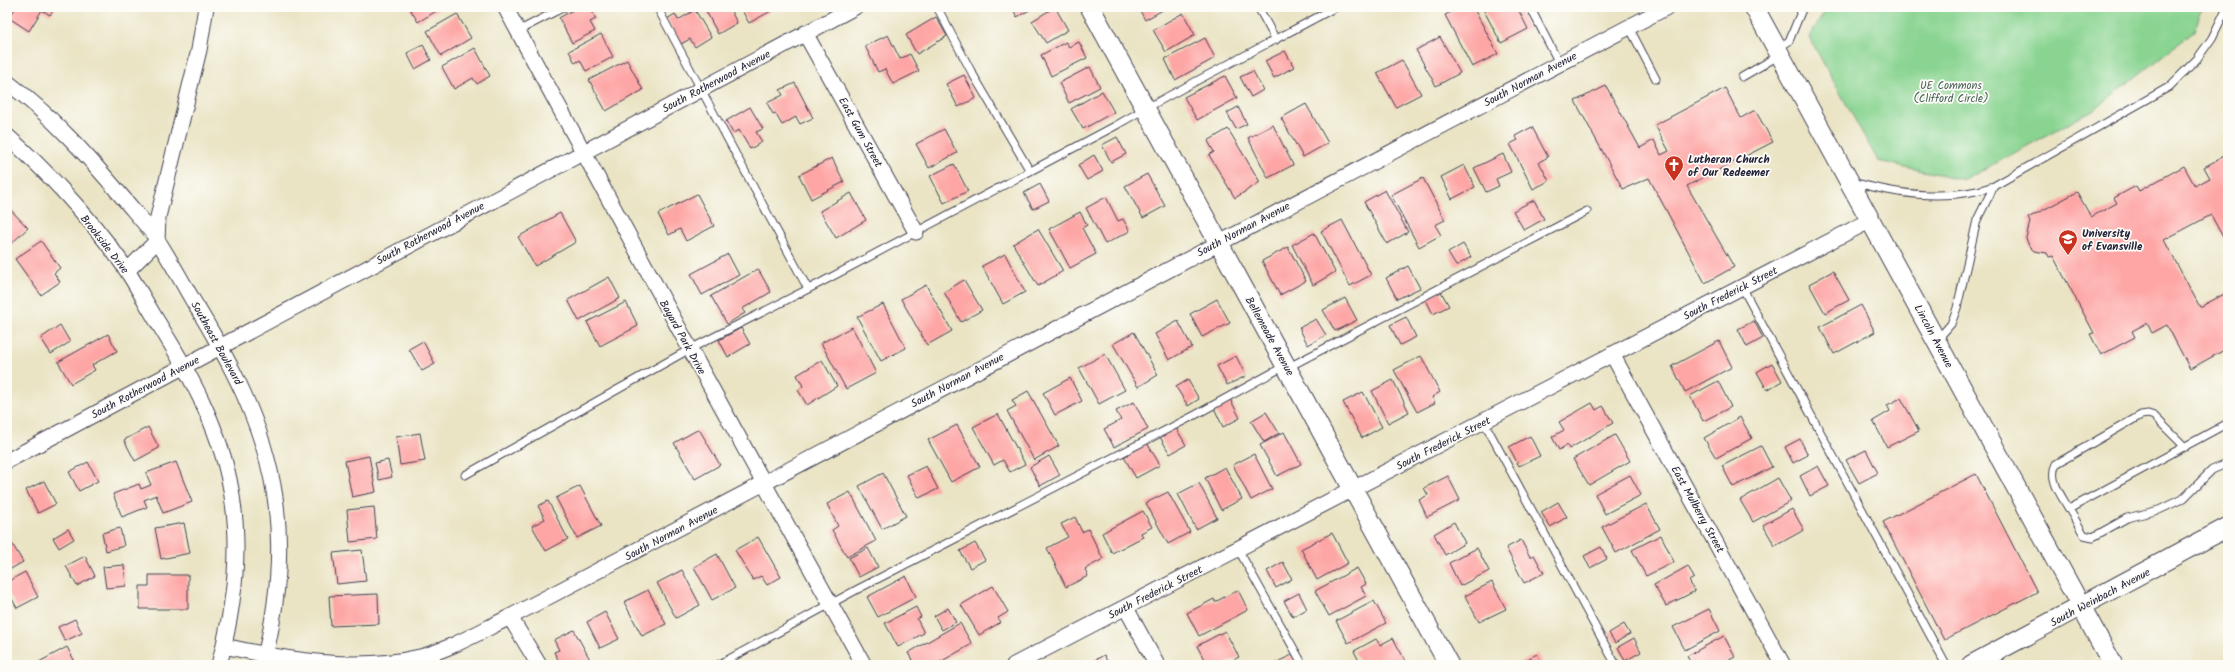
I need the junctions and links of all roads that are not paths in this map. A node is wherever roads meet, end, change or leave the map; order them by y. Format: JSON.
{"nodes":[{"id":1,"x":206,"y":7,"type":"edge"},
{"id":2,"x":505,"y":7,"type":"edge"},
{"id":3,"x":564,"y":7,"type":"edge"},
{"id":4,"x":657,"y":7,"type":"edge"},
{"id":5,"x":855,"y":7,"type":"edge"},
{"id":6,"x":937,"y":7,"type":"edge"},
{"id":7,"x":1090,"y":7,"type":"edge"},
{"id":8,"x":1258,"y":7,"type":"edge"},
{"id":9,"x":1336,"y":7,"type":"edge"},
{"id":10,"x":1530,"y":7,"type":"edge"},
{"id":11,"x":1667,"y":7,"type":"edge"},
{"id":12,"x":1754,"y":7,"type":"edge"},
{"id":13,"x":1803,"y":7,"type":"edge"},
{"id":14,"x":2227,"y":7,"type":"edge"},
{"id":15,"x":1629,"y":27,"type":"junction"},
{"id":16,"x":518,"y":31,"type":"junction"},
{"id":17,"x":805,"y":33,"type":"junction"},
{"id":18,"x":1276,"y":40,"type":"junction"},
{"id":19,"x":1779,"y":52,"type":"junction"},
{"id":20,"x":1559,"y":64,"type":"junction"},
{"id":21,"x":1742,"y":77,"type":"dead end"},
{"id":22,"x":1656,"y":78,"type":"dead end"},
{"id":23,"x":7,"y":82,"type":"edge"},
{"id":24,"x":701,"y":88,"type":"junction"},
{"id":25,"x":1145,"y":107,"type":"junction"},
{"id":26,"x":7,"y":136,"type":"edge"},
{"id":27,"x":583,"y":151,"type":"junction"},
{"id":28,"x":1030,"y":171,"type":"junction"},
{"id":29,"x":1849,"y":181,"type":"junction"},
{"id":30,"x":1994,"y":186,"type":"junction"},
{"id":31,"x":1587,"y":211,"type":"dead end"},
{"id":32,"x":1871,"y":220,"type":"junction"},
{"id":33,"x":916,"y":232,"type":"junction"},
{"id":34,"x":157,"y":241,"type":"junction"},
{"id":35,"x":1218,"y":242,"type":"junction"},
{"id":36,"x":127,"y":271,"type":"junction"},
{"id":37,"x":1742,"y":287,"type":"junction"},
{"id":38,"x":808,"y":289,"type":"junction"},
{"id":39,"x":1936,"y":341,"type":"junction"},
{"id":40,"x":221,"y":346,"type":"junction"},
{"id":41,"x":690,"y":349,"type":"junction"},
{"id":42,"x":1612,"y":354,"type":"junction"},
{"id":43,"x":185,"y":366,"type":"junction"},
{"id":44,"x":1287,"y":368,"type":"junction"},
{"id":45,"x":1484,"y":422,"type":"junction"},
{"id":46,"x":2228,"y":423,"type":"edge"},
{"id":47,"x":2185,"y":447,"type":"junction"},
{"id":48,"x":7,"y":461,"type":"edge"},
{"id":49,"x":2228,"y":463,"type":"edge"},
{"id":50,"x":465,"y":474,"type":"dead end"},
{"id":51,"x":764,"y":484,"type":"junction"},
{"id":52,"x":1353,"y":489,"type":"junction"},
{"id":53,"x":2069,"y":509,"type":"junction"},
{"id":54,"x":2228,"y":527,"type":"edge"},
{"id":55,"x":1238,"y":549,"type":"junction"},
{"id":56,"x":830,"y":604,"type":"junction"},
{"id":57,"x":1126,"y":608,"type":"junction"},
{"id":58,"x":2082,"y":608,"type":"junction"},
{"id":59,"x":510,"y":617,"type":"junction"},
{"id":60,"x":224,"y":646,"type":"junction"},
{"id":61,"x":264,"y":660,"type":"edge"},
{"id":62,"x":2228,"y":663,"type":"edge"},
{"id":63,"x":219,"y":665,"type":"edge"},
{"id":64,"x":539,"y":665,"type":"edge"},
{"id":65,"x":718,"y":665,"type":"edge"},
{"id":66,"x":864,"y":665,"type":"edge"},
{"id":67,"x":1014,"y":665,"type":"edge"},
{"id":68,"x":1157,"y":665,"type":"edge"},
{"id":69,"x":1303,"y":665,"type":"edge"},
{"id":70,"x":1449,"y":665,"type":"edge"},
{"id":71,"x":1616,"y":665,"type":"edge"},
{"id":72,"x":1783,"y":665,"type":"edge"},
{"id":73,"x":1946,"y":665,"type":"edge"},
{"id":74,"x":1971,"y":665,"type":"edge"},
{"id":75,"x":2113,"y":665,"type":"edge"},
{"id":76,"x":2224,"y":665,"type":"edge"}],
"edges":[{"from":1,"to":34,"type":"street"},
{"from":2,"to":16,"type":"street","name":"Bayard Park Drive"},
{"from":3,"to":16,"type":"lane"},
{"from":4,"to":24,"type":"lane"},
{"from":5,"to":17,"type":"street","name":"South Rotherwood Avenue"},
{"from":6,"to":28,"type":"lane"},
{"from":7,"to":25,"type":"street","name":"Bellemeade Avenue"},
{"from":8,"to":18,"type":"lane"},
{"from":9,"to":18,"type":"lane"},
{"from":10,"to":20,"type":"lane"},
{"from":11,"to":15,"type":"street","name":"South Norman Avenue"},
{"from":12,"to":19,"type":"street","name":"Lincoln Avenue"},
{"from":13,"to":19,"type":"lane"},
{"from":14,"to":30,"type":"lane"},
{"from":15,"to":20,"type":"street","name":"South Norman Avenue"},
{"from":15,"to":22,"type":"lane"},
{"from":16,"to":27,"type":"street","name":"Bayard Park Drive"},
{"from":17,"to":24,"type":"street","name":"South Rotherwood Avenue"},
{"from":17,"to":33,"type":"street","name":"East Gum Street"},
{"from":18,"to":25,"type":"lane"},
{"from":19,"to":21,"type":"lane"},
{"from":19,"to":29,"type":"street","name":"Lincoln Avenue"},
{"from":20,"to":35,"type":"street","name":"South Norman Avenue"},
{"from":23,"to":34,"type":"street"},
{"from":24,"to":27,"type":"street","name":"South Rotherwood Avenue"},
{"from":24,"to":38,"type":"lane"},
{"from":25,"to":28,"type":"lane"},
{"from":25,"to":35,"type":"street","name":"Bellemeade Avenue"},
{"from":26,"to":36,"type":"street","name":"Brookside Drive"},
{"from":27,"to":40,"type":"street","name":"South Rotherwood Avenue"},
{"from":27,"to":41,"type":"street","name":"Bayard Park Drive"},
{"from":28,"to":33,"type":"lane"},
{"from":29,"to":30,"type":"lane"},
{"from":29,"to":32,"type":"street","name":"Lincoln Avenue"},
{"from":30,"to":39,"type":"lane"},
{"from":31,"to":44,"type":"lane"},
{"from":32,"to":37,"type":"street","name":"South Frederick Street"},
{"from":32,"to":39,"type":"street","name":"Lincoln Avenue"},
{"from":33,"to":38,"type":"lane"},
{"from":34,"to":36,"type":"street"},
{"from":34,"to":40,"type":"street","name":"Southeast Boulevard"},
{"from":35,"to":44,"type":"street","name":"Bellemeade Avenue"},
{"from":35,"to":51,"type":"street","name":"South Norman Avenue"},
{"from":36,"to":43,"type":"street","name":"Brookside Drive"},
{"from":37,"to":42,"type":"street","name":"South Frederick Street"},
{"from":37,"to":73,"type":"lane"},
{"from":38,"to":41,"type":"lane"},
{"from":39,"to":58,"type":"street","name":"Lincoln Avenue"},
{"from":40,"to":43,"type":"street","name":"South Rotherwood Avenue"},
{"from":40,"to":61,"type":"street","name":"Southeast Boulevard"},
{"from":41,"to":50,"type":"lane"},
{"from":41,"to":51,"type":"street","name":"Bayard Park Drive"},
{"from":42,"to":45,"type":"street","name":"South Frederick Street"},
{"from":42,"to":72,"type":"street","name":"East Mulberry Street"},
{"from":43,"to":48,"type":"street","name":"South Rotherwood Avenue"},
{"from":43,"to":60,"type":"street"},
{"from":44,"to":52,"type":"street","name":"Bellemeade Avenue"},
{"from":44,"to":56,"type":"lane"},
{"from":45,"to":52,"type":"street","name":"South Frederick Street"},
{"from":45,"to":71,"type":"lane"},
{"from":46,"to":47,"type":"lane"},
{"from":47,"to":53,"type":"lane"},
{"from":47,"to":53,"type":"lane"},
{"from":49,"to":53,"type":"lane"},
{"from":51,"to":56,"type":"street","name":"Bayard Park Drive"},
{"from":51,"to":59,"type":"street","name":"South Norman Avenue"},
{"from":52,"to":55,"type":"street","name":"South Frederick Street"},
{"from":52,"to":70,"type":"street","name":"Bellemeade Avenue"},
{"from":54,"to":58,"type":"street","name":"South Weinbach Avenue"},
{"from":55,"to":57,"type":"street","name":"South Frederick Street"},
{"from":55,"to":69,"type":"lane"},
{"from":56,"to":65,"type":"lane"},
{"from":56,"to":66,"type":"street","name":"Bayard Park Drive"},
{"from":57,"to":67,"type":"street","name":"South Frederick Street"},
{"from":57,"to":68,"type":"street"},
{"from":58,"to":74,"type":"street","name":"South Weinbach Avenue"},
{"from":58,"to":75,"type":"street","name":"Lincoln Avenue"},
{"from":59,"to":61,"type":"street","name":"South Norman Avenue"},
{"from":59,"to":64,"type":"street"},
{"from":60,"to":61,"type":"street","name":"South Norman Avenue"},
{"from":60,"to":63,"type":"street"},
{"from":62,"to":76,"type":"lane"}]}
